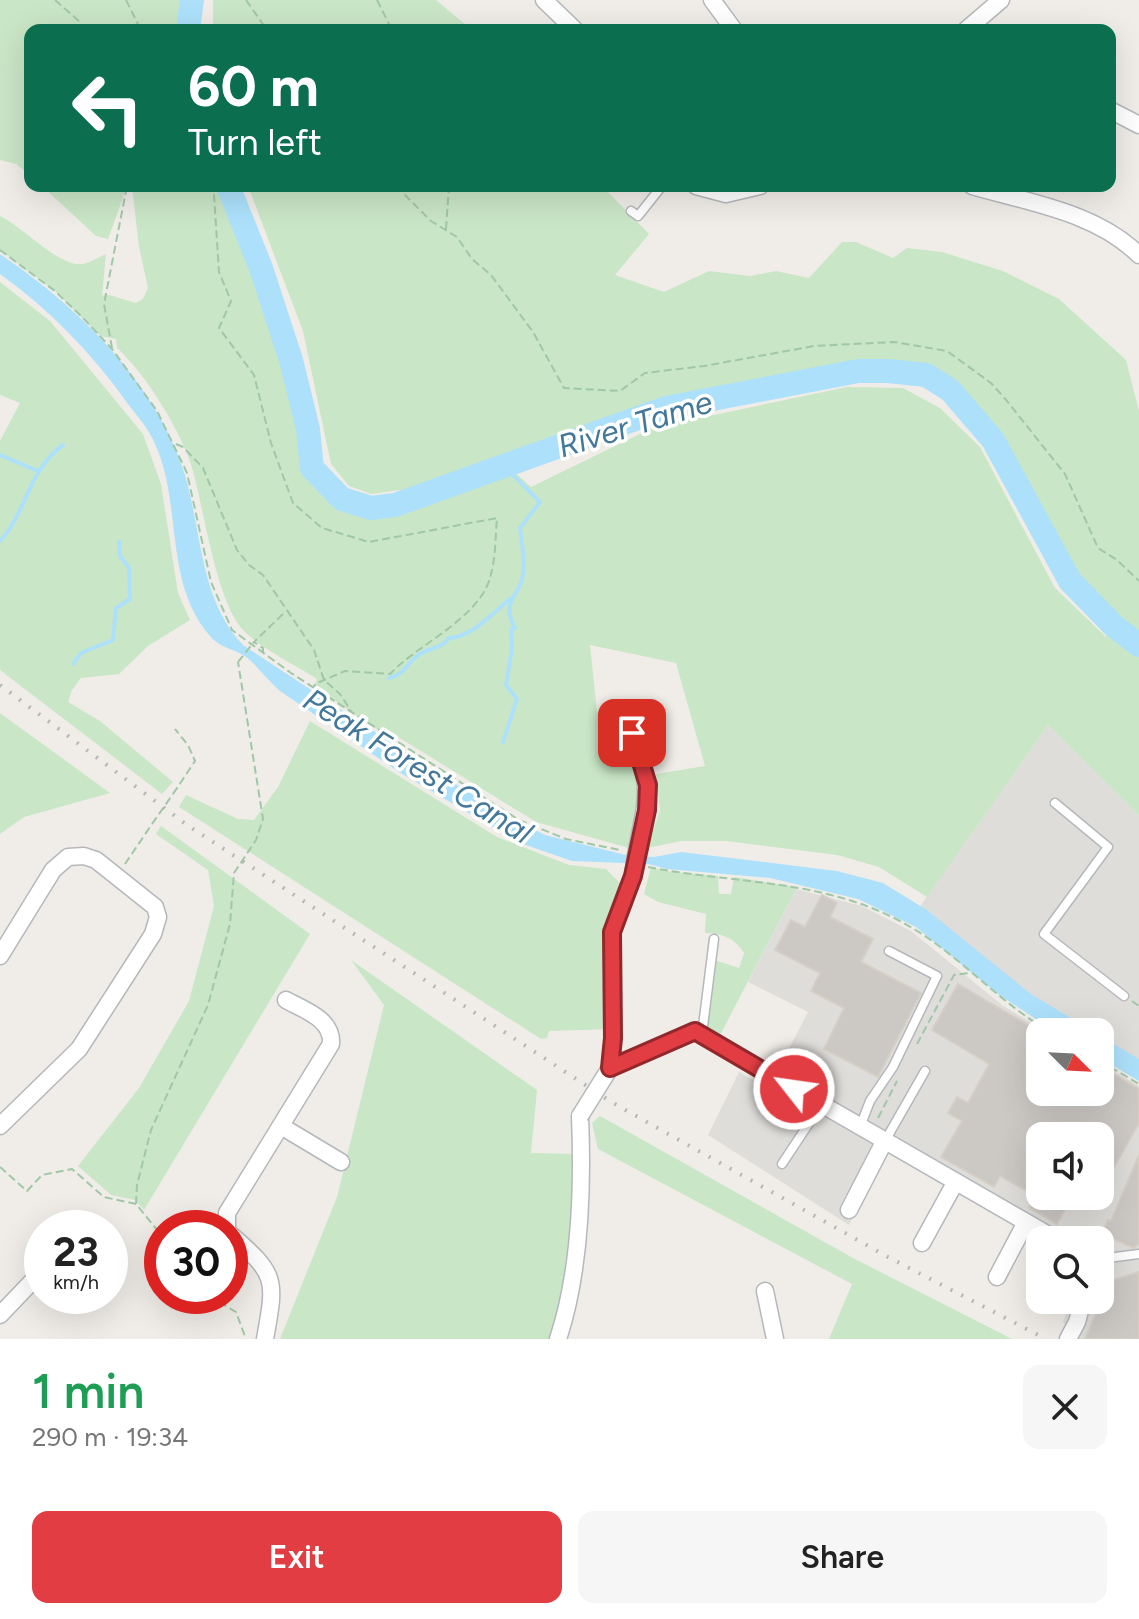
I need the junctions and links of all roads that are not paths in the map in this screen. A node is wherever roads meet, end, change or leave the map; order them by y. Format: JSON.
{"nodes":[{"id":1,"x":544,"y":0,"type":"edge"},
{"id":2,"x":712,"y":0,"type":"edge"},
{"id":3,"x":1001,"y":0,"type":"edge"},
{"id":4,"x":569,"y":24,"type":"edge"},
{"id":5,"x":730,"y":24,"type":"edge"},
{"id":6,"x":973,"y":24,"type":"edge"},
{"id":7,"x":1116,"y":113,"type":"edge"},
{"id":8,"x":1139,"y":125,"type":"edge"},
{"id":9,"x":657,"y":192,"type":"edge"},
{"id":10,"x":992,"y":192,"type":"edge"},
{"id":11,"x":631,"y":211,"type":"dead end"},
{"id":12,"x":1139,"y":255,"type":"edge"},
{"id":13,"x":632,"y":733,"type":"dead end"},
{"id":14,"x":1055,"y":803,"type":"dead end"},
{"id":15,"x":714,"y":939,"type":"dead end"},
{"id":16,"x":889,"y":951,"type":"dead end"},
{"id":17,"x":0,"y":956,"type":"edge"},
{"id":18,"x":1124,"y":996,"type":"dead end"},
{"id":19,"x":286,"y":1000,"type":"dead end"},
{"id":20,"x":698,"y":1033,"type":"junction"},
{"id":21,"x":610,"y":1068,"type":"junction"},
{"id":22,"x":925,"y":1071,"type":"dead end"},
{"id":23,"x":821,"y":1105,"type":"junction"},
{"id":24,"x":0,"y":1126,"type":"edge"},
{"id":25,"x":281,"y":1126,"type":"junction"},
{"id":26,"x":860,"y":1128,"type":"junction"},
{"id":27,"x":884,"y":1142,"type":"junction"},
{"id":28,"x":341,"y":1162,"type":"dead end"},
{"id":29,"x":782,"y":1164,"type":"dead end"},
{"id":30,"x":955,"y":1183,"type":"junction"},
{"id":31,"x":229,"y":1210,"type":"edge"},
{"id":32,"x":849,"y":1210,"type":"dead end"},
{"id":33,"x":1025,"y":1224,"type":"junction"},
{"id":34,"x":1029,"y":1226,"type":"edge"},
{"id":35,"x":922,"y":1243,"type":"dead end"},
{"id":36,"x":248,"y":1251,"type":"edge"},
{"id":37,"x":1139,"y":1254,"type":"edge"},
{"id":38,"x":1114,"y":1257,"type":"edge"},
{"id":39,"x":997,"y":1277,"type":"dead end"},
{"id":40,"x":24,"y":1290,"type":"edge"},
{"id":41,"x":765,"y":1291,"type":"dead end"},
{"id":42,"x":1079,"y":1314,"type":"edge"},
{"id":43,"x":0,"y":1315,"type":"edge"},
{"id":44,"x":265,"y":1339,"type":"edge"},
{"id":45,"x":558,"y":1339,"type":"edge"},
{"id":46,"x":775,"y":1339,"type":"edge"},
{"id":47,"x":1068,"y":1339,"type":"edge"}],
"edges":[{"from":1,"to":4,"type":"street"},
{"from":2,"to":5,"type":"street"},
{"from":3,"to":6,"type":"street"},
{"from":7,"to":8,"type":"street"},
{"from":9,"to":11,"type":"lane"},
{"from":10,"to":12,"type":"street"},
{"from":13,"to":21,"type":"street","bridge":true},
{"from":14,"to":18,"type":"lane"},
{"from":15,"to":20,"type":"lane"},
{"from":16,"to":26,"type":"lane"},
{"from":17,"to":24,"type":"street"},
{"from":19,"to":25,"type":"street"},
{"from":20,"to":21,"type":"street"},
{"from":20,"to":23,"type":"street"},
{"from":21,"to":45,"type":"street","bridge":true},
{"from":22,"to":27,"type":"lane"},
{"from":23,"to":26,"type":"street"},
{"from":23,"to":29,"type":"lane"},
{"from":25,"to":28,"type":"street"},
{"from":25,"to":31,"type":"street"},
{"from":26,"to":27,"type":"street"},
{"from":27,"to":30,"type":"street"},
{"from":27,"to":32,"type":"street"},
{"from":30,"to":33,"type":"street"},
{"from":30,"to":35,"type":"street"},
{"from":33,"to":34,"type":"street"},
{"from":33,"to":39,"type":"street"},
{"from":36,"to":44,"type":"street"},
{"from":37,"to":38,"type":"lane"},
{"from":40,"to":43,"type":"street"},
{"from":41,"to":46,"type":"street"},
{"from":42,"to":47,"type":"street"}]}
